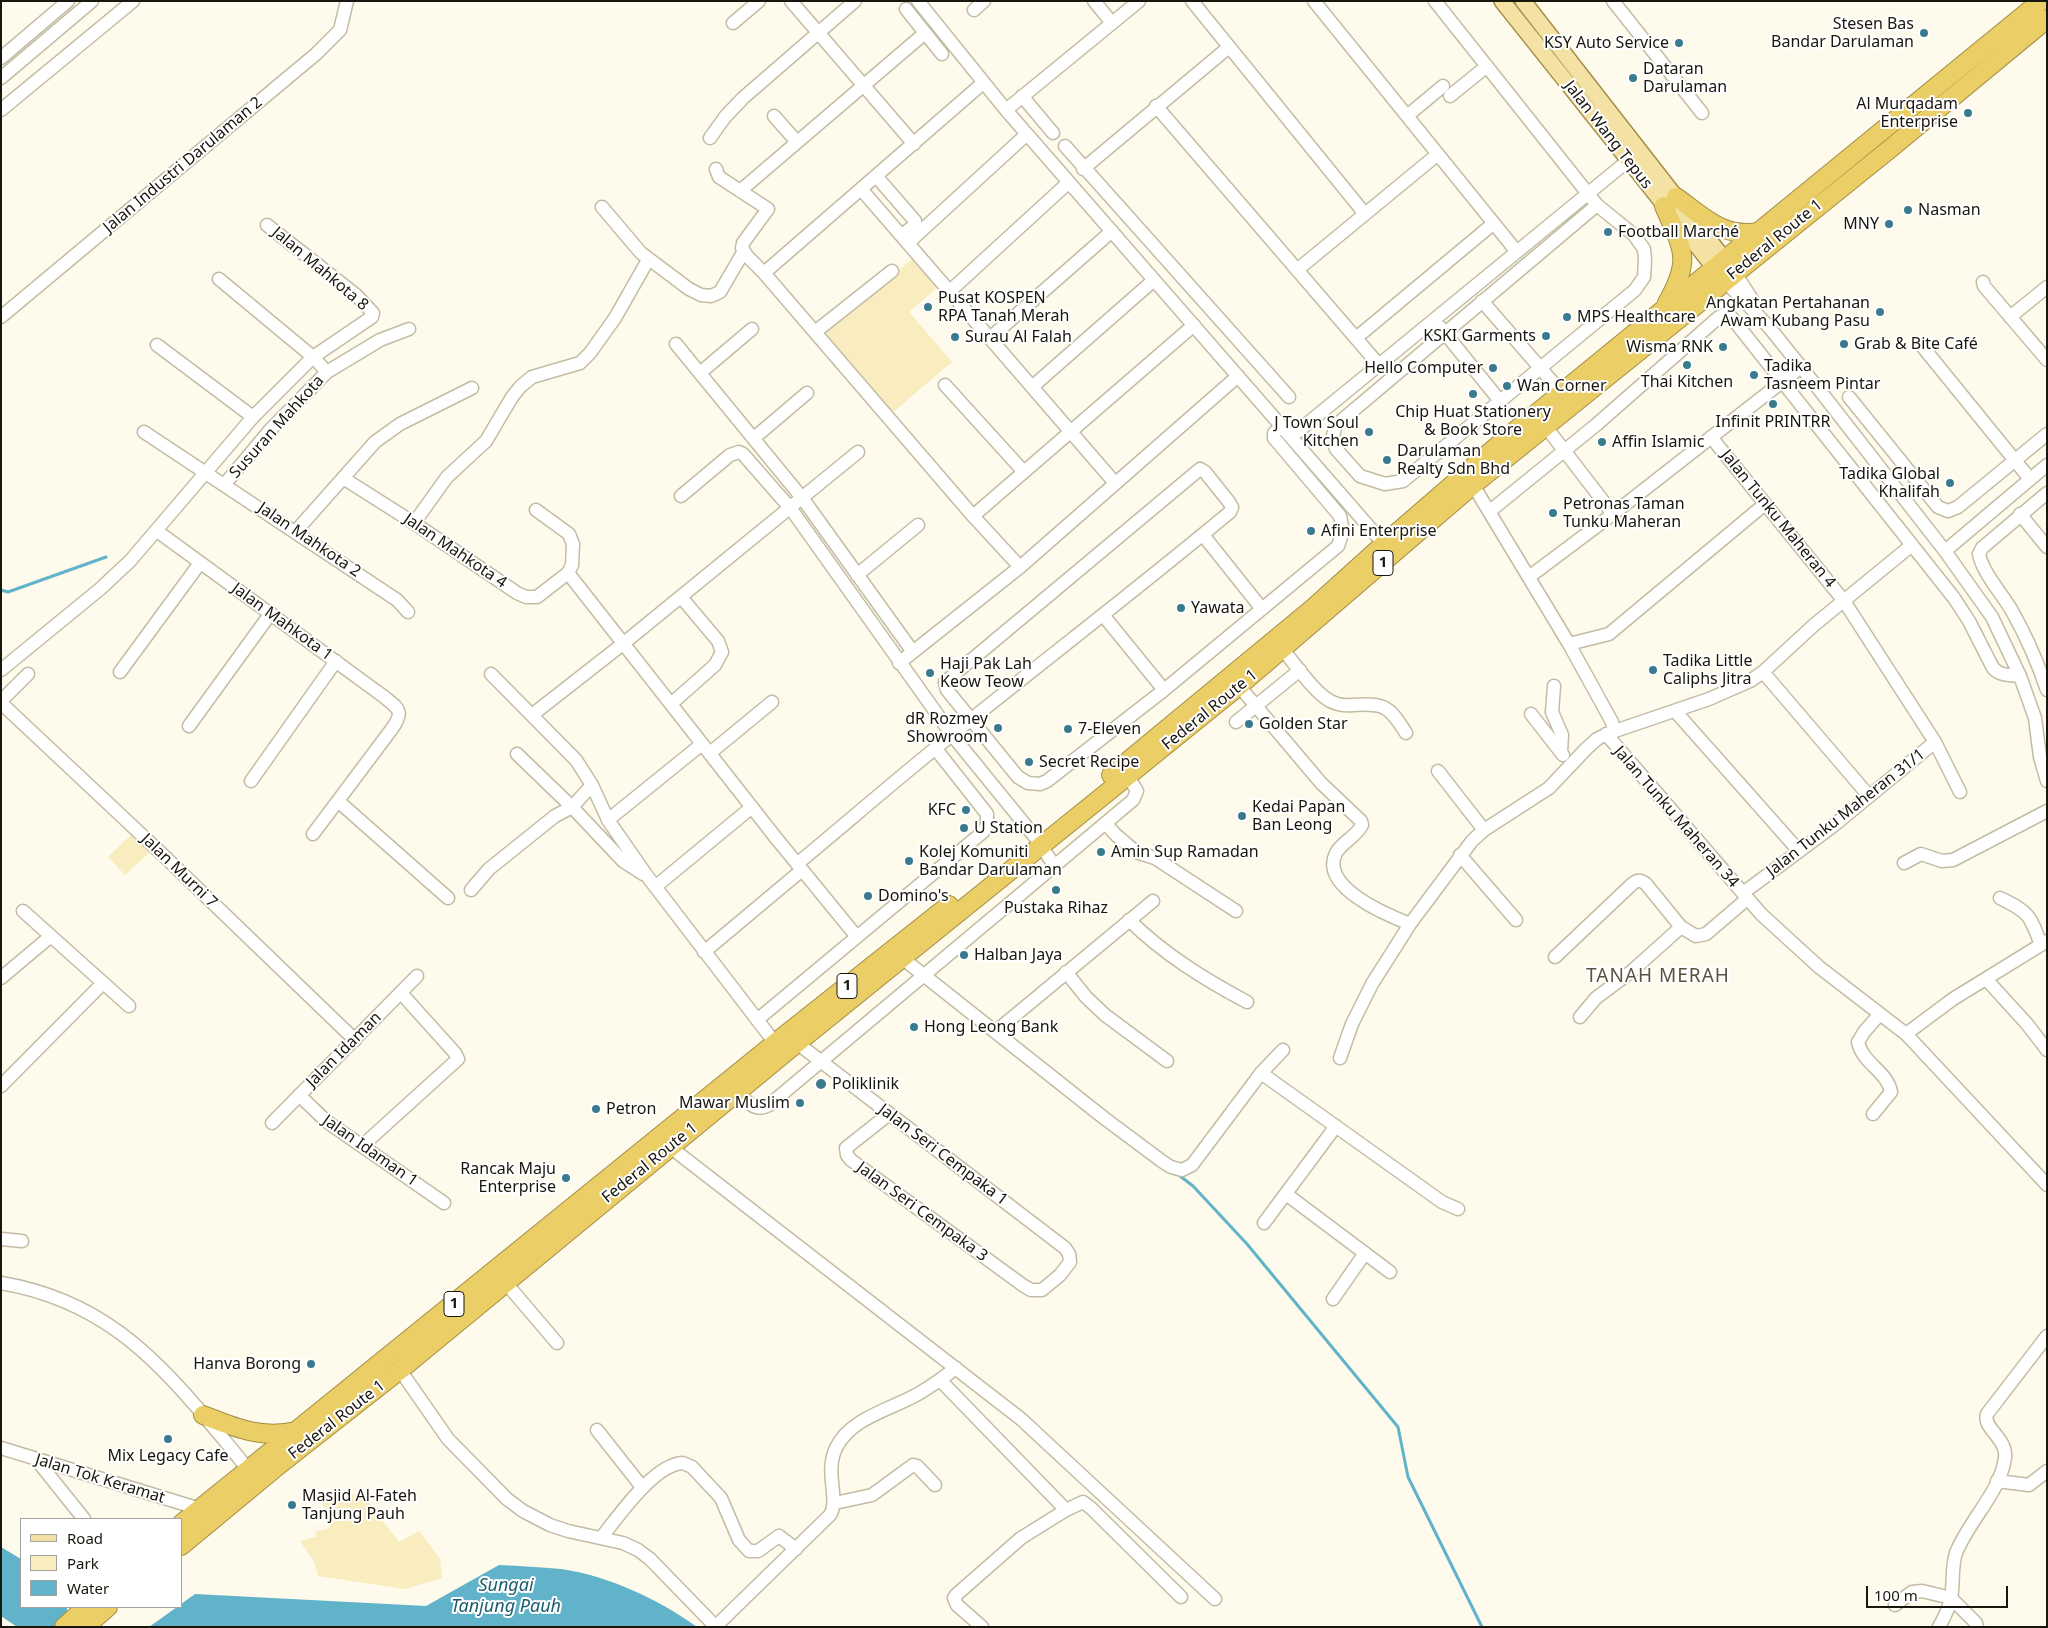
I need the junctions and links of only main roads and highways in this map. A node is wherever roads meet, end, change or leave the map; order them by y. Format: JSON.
{"nodes":[{"id":1,"x":1502,"y":1,"type":"edge"},
{"id":2,"x":1523,"y":1,"type":"edge"},
{"id":3,"x":2041,"y":1,"type":"edge"},
{"id":4,"x":2047,"y":19,"type":"edge"},
{"id":5,"x":1634,"y":157,"type":"junction"},
{"id":6,"x":1670,"y":202,"type":"junction"},
{"id":7,"x":1758,"y":232,"type":"junction"},
{"id":8,"x":1725,"y":271,"type":"junction"},
{"id":9,"x":1663,"y":310,"type":"junction"},
{"id":10,"x":1038,"y":842,"type":"junction"},
{"id":11,"x":665,"y":1142,"type":"junction"},
{"id":12,"x":203,"y":1415,"type":"road end"},
{"id":13,"x":298,"y":1430,"type":"junction"},
{"id":14,"x":253,"y":1476,"type":"junction"},
{"id":15,"x":182,"y":1523,"type":"edge"},
{"id":16,"x":182,"y":1545,"type":"edge"},
{"id":17,"x":98,"y":1609,"type":"edge"},
{"id":18,"x":64,"y":1627,"type":"edge"},
{"id":19,"x":84,"y":1627,"type":"edge"}],
"edges":[{"from":1,"to":5,"type":"main road","name":"Jalan Wang Tepus"},
{"from":2,"to":5,"type":"main road","name":"Jalan Wang Tepus"},
{"from":3,"to":7,"type":"highway","name":"Federal Route 1","number":"1"},
{"from":4,"to":8,"type":"highway","name":"Federal Route 1","number":"1"},
{"from":5,"to":6,"type":"main road","name":"Jalan Wang Tepus"},
{"from":6,"to":7,"type":"highway"},
{"from":6,"to":8,"type":"main road","name":"Jalan Wang Tepus"},
{"from":6,"to":9,"type":"highway"},
{"from":7,"to":8,"type":"highway","name":"Federal Route 1","number":"1"},
{"from":8,"to":9,"type":"highway","name":"Federal Route 1","number":"1"},
{"from":8,"to":10,"type":"highway","name":"Federal Route 1","number":"1"},
{"from":9,"to":10,"type":"highway","name":"Federal Route 1","number":"1"},
{"from":10,"to":11,"type":"highway","name":"Federal Route 1","number":"1"},
{"from":10,"to":11,"type":"highway","name":"Federal Route 1","number":"1"},
{"from":11,"to":13,"type":"highway","name":"Federal Route 1","number":"1"},
{"from":11,"to":14,"type":"highway","name":"Federal Route 1","number":"1"},
{"from":12,"to":13,"type":"highway"},
{"from":13,"to":14,"type":"highway","name":"Federal Route 1","number":"1"},
{"from":14,"to":15,"type":"highway","name":"Federal Route 1","number":"1"},
{"from":14,"to":16,"type":"highway","name":"Federal Route 1","number":"1"},
{"from":17,"to":18,"type":"highway"},
{"from":17,"to":19,"type":"highway"}]}
